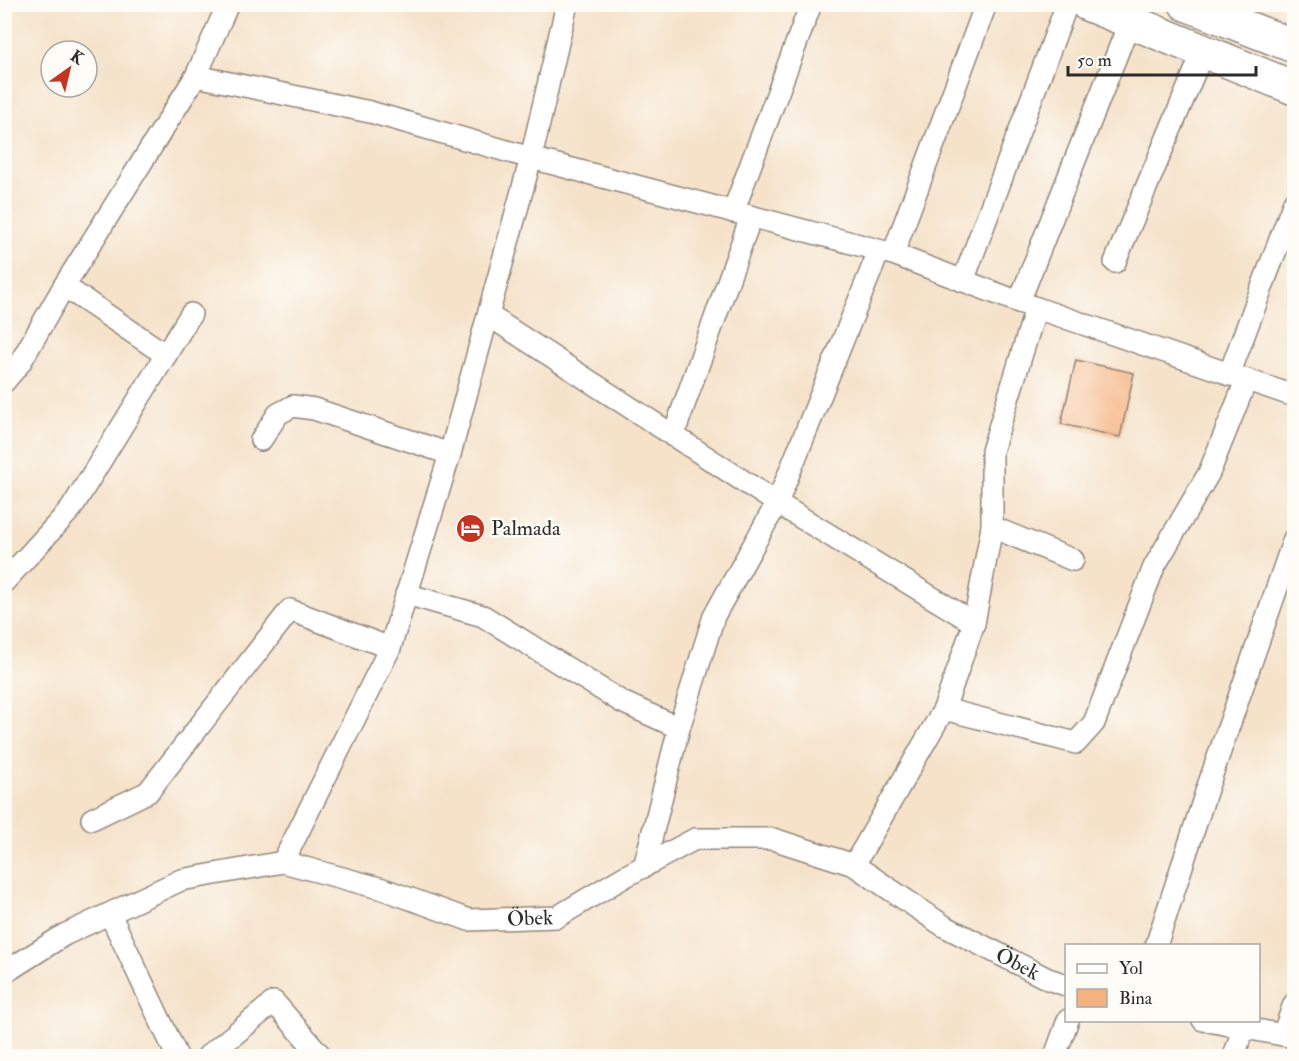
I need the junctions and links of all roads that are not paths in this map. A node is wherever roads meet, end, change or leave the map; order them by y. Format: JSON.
{"nodes":[{"id":1,"x":228,"y":4,"type":"edge"},
{"id":2,"x":567,"y":4,"type":"edge"},
{"id":3,"x":811,"y":4,"type":"edge"},
{"id":4,"x":986,"y":4,"type":"edge"},
{"id":5,"x":1067,"y":4,"type":"edge"},
{"id":6,"x":1087,"y":4,"type":"edge"},
{"id":7,"x":1186,"y":4,"type":"edge"},
{"id":8,"x":1130,"y":21,"type":"junction"},
{"id":9,"x":1294,"y":46,"type":"edge"},
{"id":10,"x":1203,"y":52,"type":"junction"},
{"id":11,"x":196,"y":76,"type":"junction"},
{"id":12,"x":1294,"y":88,"type":"edge"},
{"id":13,"x":531,"y":158,"type":"junction"},
{"id":14,"x":1294,"y":202,"type":"edge"},
{"id":15,"x":742,"y":214,"type":"junction"},
{"id":16,"x":886,"y":252,"type":"junction"},
{"id":17,"x":1115,"y":262,"type":"dead end"},
{"id":18,"x":963,"y":281,"type":"junction"},
{"id":19,"x":64,"y":286,"type":"junction"},
{"id":20,"x":1027,"y":305,"type":"junction"},
{"id":21,"x":191,"y":314,"type":"dead end"},
{"id":22,"x":488,"y":315,"type":"junction"},
{"id":23,"x":166,"y":355,"type":"junction"},
{"id":24,"x":1238,"y":378,"type":"junction"},
{"id":25,"x":4,"y":382,"type":"edge"},
{"id":26,"x":1294,"y":396,"type":"edge"},
{"id":27,"x":673,"y":436,"type":"junction"},
{"id":28,"x":261,"y":440,"type":"dead end"},
{"id":29,"x":450,"y":454,"type":"junction"},
{"id":30,"x":777,"y":503,"type":"junction"},
{"id":31,"x":992,"y":527,"type":"junction"},
{"id":32,"x":1294,"y":539,"type":"edge"},
{"id":33,"x":1073,"y":560,"type":"dead end"},
{"id":34,"x":4,"y":582,"type":"edge"},
{"id":35,"x":406,"y":594,"type":"junction"},
{"id":36,"x":974,"y":622,"type":"junction"},
{"id":37,"x":390,"y":648,"type":"junction"},
{"id":38,"x":944,"y":709,"type":"junction"},
{"id":39,"x":679,"y":728,"type":"junction"},
{"id":40,"x":92,"y":819,"type":"dead end"},
{"id":41,"x":283,"y":862,"type":"junction"},
{"id":42,"x":854,"y":865,"type":"junction"},
{"id":43,"x":644,"y":867,"type":"junction"},
{"id":44,"x":110,"y":914,"type":"junction"},
{"id":45,"x":1156,"y":944,"type":"edge"},
{"id":46,"x":4,"y":973,"type":"edge"},
{"id":47,"x":1065,"y":985,"type":"edge"},
{"id":48,"x":1294,"y":1004,"type":"edge"},
{"id":49,"x":1067,"y":1022,"type":"edge"},
{"id":50,"x":1212,"y":1022,"type":"edge"},
{"id":51,"x":1243,"y":1029,"type":"junction"},
{"id":52,"x":1289,"y":1036,"type":"edge"},
{"id":53,"x":177,"y":1056,"type":"edge"},
{"id":54,"x":208,"y":1056,"type":"edge"},
{"id":55,"x":321,"y":1056,"type":"edge"},
{"id":56,"x":1055,"y":1056,"type":"edge"},
{"id":57,"x":1234,"y":1056,"type":"edge"}],
"edges":[{"from":1,"to":11,"type":"street"},
{"from":2,"to":13,"type":"street"},
{"from":3,"to":15,"type":"street"},
{"from":4,"to":16,"type":"street"},
{"from":5,"to":18,"type":"street"},
{"from":6,"to":8,"type":"main road"},
{"from":7,"to":9,"type":"main road"},
{"from":8,"to":10,"type":"main road"},
{"from":8,"to":20,"type":"street"},
{"from":10,"to":12,"type":"main road"},
{"from":10,"to":17,"type":"street"},
{"from":11,"to":13,"type":"street"},
{"from":11,"to":19,"type":"street"},
{"from":13,"to":15,"type":"street"},
{"from":13,"to":22,"type":"street"},
{"from":14,"to":24,"type":"street"},
{"from":15,"to":16,"type":"street"},
{"from":15,"to":27,"type":"street"},
{"from":16,"to":18,"type":"street"},
{"from":16,"to":30,"type":"street"},
{"from":18,"to":20,"type":"street"},
{"from":19,"to":23,"type":"street"},
{"from":19,"to":25,"type":"street"},
{"from":20,"to":24,"type":"street"},
{"from":20,"to":31,"type":"street"},
{"from":21,"to":23,"type":"street"},
{"from":22,"to":27,"type":"street"},
{"from":22,"to":29,"type":"street"},
{"from":23,"to":34,"type":"street"},
{"from":24,"to":26,"type":"street"},
{"from":24,"to":38,"type":"street"},
{"from":27,"to":30,"type":"street"},
{"from":28,"to":29,"type":"street"},
{"from":29,"to":35,"type":"street"},
{"from":30,"to":36,"type":"street"},
{"from":30,"to":39,"type":"street"},
{"from":31,"to":33,"type":"street"},
{"from":31,"to":36,"type":"street"},
{"from":32,"to":45,"type":"street"},
{"from":35,"to":37,"type":"street"},
{"from":35,"to":39,"type":"street"},
{"from":36,"to":38,"type":"street"},
{"from":37,"to":40,"type":"street"},
{"from":37,"to":41,"type":"street"},
{"from":38,"to":42,"type":"street"},
{"from":39,"to":43,"type":"street"},
{"from":41,"to":43,"type":"street","name":"Öbek"},
{"from":41,"to":44,"type":"street","name":"Öbek"},
{"from":42,"to":43,"type":"street","name":"Öbek"},
{"from":42,"to":47,"type":"street","name":"Öbek"},
{"from":44,"to":46,"type":"street","name":"Öbek"},
{"from":44,"to":53,"type":"street"},
{"from":48,"to":52,"type":"street"},
{"from":49,"to":56,"type":"street"},
{"from":50,"to":51,"type":"street"},
{"from":51,"to":52,"type":"street"},
{"from":51,"to":57,"type":"street"},
{"from":54,"to":55,"type":"street"}]}
